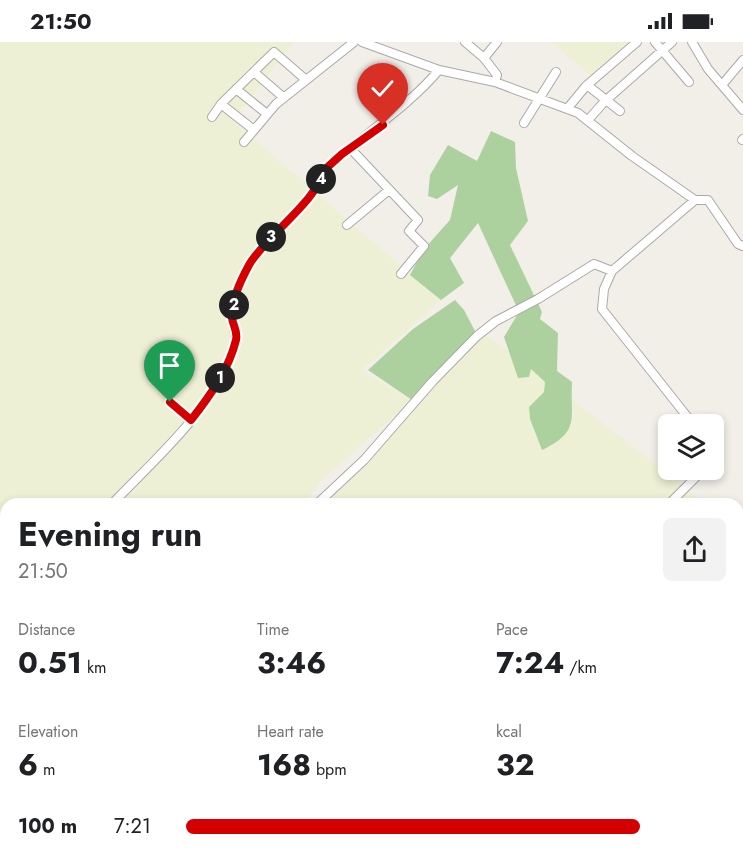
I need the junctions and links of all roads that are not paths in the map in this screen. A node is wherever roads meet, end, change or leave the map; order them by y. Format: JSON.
{"nodes":[{"id":1,"x":354,"y":42,"type":"edge"},
{"id":2,"x":362,"y":42,"type":"edge"},
{"id":3,"x":497,"y":42,"type":"edge"},
{"id":4,"x":637,"y":42,"type":"edge"},
{"id":5,"x":655,"y":42,"type":"edge"},
{"id":6,"x":672,"y":42,"type":"edge"},
{"id":7,"x":692,"y":42,"type":"edge"},
{"id":8,"x":467,"y":43,"type":"edge"},
{"id":9,"x":662,"y":51,"type":"junction"},
{"id":10,"x":483,"y":58,"type":"junction"},
{"id":11,"x":743,"y":60,"type":"edge"},
{"id":12,"x":439,"y":70,"type":"junction"},
{"id":13,"x":254,"y":72,"type":"junction"},
{"id":14,"x":556,"y":72,"type":"dead end"},
{"id":15,"x":304,"y":79,"type":"junction"},
{"id":16,"x":689,"y":81,"type":"dead end"},
{"id":17,"x":495,"y":82,"type":"junction"},
{"id":18,"x":587,"y":85,"type":"junction"},
{"id":19,"x":722,"y":86,"type":"junction"},
{"id":20,"x":236,"y":89,"type":"junction"},
{"id":21,"x":283,"y":97,"type":"junction"},
{"id":22,"x":540,"y":99,"type":"junction"},
{"id":23,"x":607,"y":99,"type":"junction"},
{"id":24,"x":221,"y":104,"type":"junction"},
{"id":25,"x":741,"y":104,"type":"edge"},
{"id":26,"x":567,"y":109,"type":"junction"},
{"id":27,"x":620,"y":111,"type":"dead end"},
{"id":28,"x":267,"y":114,"type":"junction"},
{"id":29,"x":212,"y":117,"type":"dead end"},
{"id":30,"x":588,"y":120,"type":"junction"},
{"id":31,"x":524,"y":123,"type":"dead end"},
{"id":32,"x":254,"y":130,"type":"junction"},
{"id":33,"x":244,"y":142,"type":"dead end"},
{"id":34,"x":350,"y":148,"type":"junction"},
{"id":35,"x":389,"y":190,"type":"junction"},
{"id":36,"x":695,"y":200,"type":"junction"},
{"id":37,"x":347,"y":225,"type":"dead end"},
{"id":38,"x":743,"y":246,"type":"edge"},
{"id":39,"x":612,"y":272,"type":"junction"},
{"id":40,"x":401,"y":274,"type":"dead end"},
{"id":41,"x":170,"y":402,"type":"dead end"},
{"id":42,"x":685,"y":414,"type":"edge"},
{"id":43,"x":191,"y":420,"type":"junction"},
{"id":44,"x":693,"y":480,"type":"edge"},
{"id":45,"x":118,"y":498,"type":"edge"},
{"id":46,"x":323,"y":498,"type":"edge"},
{"id":47,"x":675,"y":498,"type":"edge"}],
"edges":[{"from":1,"to":15,"type":"street"},
{"from":2,"to":12,"type":"street"},
{"from":3,"to":10,"type":"street"},
{"from":4,"to":18,"type":"street"},
{"from":5,"to":9,"type":"street"},
{"from":6,"to":9,"type":"street"},
{"from":7,"to":19,"type":"street"},
{"from":8,"to":10,"type":"street"},
{"from":9,"to":16,"type":"street"},
{"from":9,"to":23,"type":"street"},
{"from":10,"to":17,"type":"street"},
{"from":11,"to":19,"type":"street"},
{"from":12,"to":17,"type":"street"},
{"from":12,"to":34,"type":"street"},
{"from":13,"to":15,"type":"street"},
{"from":13,"to":20,"type":"street"},
{"from":13,"to":21,"type":"street"},
{"from":14,"to":22,"type":"street"},
{"from":15,"to":21,"type":"street"},
{"from":17,"to":22,"type":"street"},
{"from":18,"to":23,"type":"street"},
{"from":18,"to":26,"type":"street"},
{"from":19,"to":25,"type":"street"},
{"from":20,"to":24,"type":"street"},
{"from":20,"to":28,"type":"street"},
{"from":21,"to":28,"type":"street"},
{"from":22,"to":26,"type":"street"},
{"from":22,"to":31,"type":"street"},
{"from":23,"to":27,"type":"street"},
{"from":23,"to":30,"type":"street"},
{"from":24,"to":29,"type":"street"},
{"from":24,"to":32,"type":"street"},
{"from":26,"to":30,"type":"street"},
{"from":28,"to":32,"type":"street"},
{"from":30,"to":36,"type":"street"},
{"from":32,"to":33,"type":"street"},
{"from":34,"to":35,"type":"street"},
{"from":34,"to":43,"type":"street"},
{"from":35,"to":37,"type":"street"},
{"from":35,"to":40,"type":"street"},
{"from":36,"to":38,"type":"street"},
{"from":36,"to":39,"type":"street"},
{"from":39,"to":42,"type":"street"},
{"from":39,"to":46,"type":"street"},
{"from":41,"to":43,"type":"street"},
{"from":43,"to":45,"type":"street"},
{"from":44,"to":47,"type":"street"}]}
